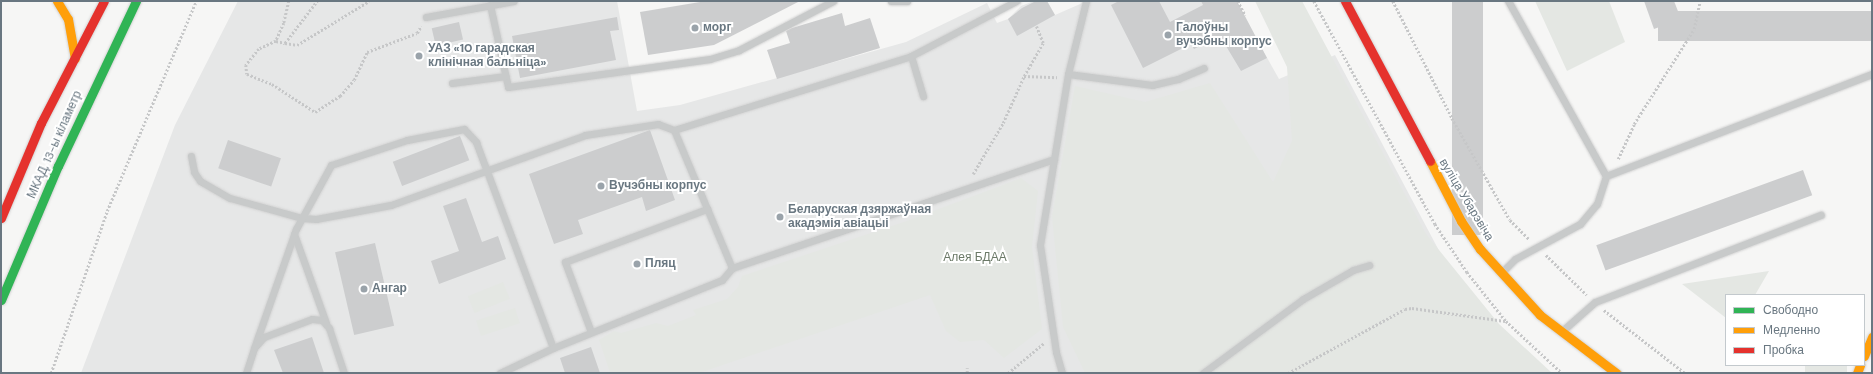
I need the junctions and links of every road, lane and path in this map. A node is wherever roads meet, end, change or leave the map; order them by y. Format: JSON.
{"nodes":[{"id":1,"x":57,"y":1,"type":"edge"},
{"id":2,"x":104,"y":1,"type":"edge"},
{"id":3,"x":136,"y":1,"type":"edge"},
{"id":4,"x":196,"y":1,"type":"edge"},
{"id":5,"x":289,"y":1,"type":"edge"},
{"id":6,"x":317,"y":1,"type":"edge"},
{"id":7,"x":369,"y":1,"type":"edge"},
{"id":8,"x":514,"y":1,"type":"edge"},
{"id":9,"x":833,"y":1,"type":"edge"},
{"id":10,"x":891,"y":1,"type":"edge"},
{"id":11,"x":907,"y":1,"type":"edge"},
{"id":12,"x":1016,"y":1,"type":"edge"},
{"id":13,"x":1086,"y":1,"type":"edge"},
{"id":14,"x":1238,"y":1,"type":"edge"},
{"id":15,"x":1345,"y":1,"type":"edge"},
{"id":16,"x":1393,"y":1,"type":"edge"},
{"id":17,"x":1508,"y":1,"type":"edge"},
{"id":18,"x":1700,"y":1,"type":"edge"},
{"id":19,"x":490,"y":5,"type":"junction"},
{"id":20,"x":1245,"y":15,"type":"dead end"},
{"id":21,"x":426,"y":17,"type":"joint"},
{"id":22,"x":1036,"y":26,"type":"dead end"},
{"id":23,"x":276,"y":41,"type":"junction"},
{"id":24,"x":285,"y":43,"type":"junction"},
{"id":25,"x":911,"y":56,"type":"junction"},
{"id":26,"x":75,"y":58,"type":"junction"},
{"id":27,"x":1204,"y":68,"type":"dead end"},
{"id":28,"x":1872,"y":74,"type":"edge"},
{"id":29,"x":506,"y":76,"type":"junction"},
{"id":30,"x":1024,"y":76,"type":"junction"},
{"id":31,"x":1068,"y":76,"type":"junction"},
{"id":32,"x":452,"y":83,"type":"dead end"},
{"id":33,"x":923,"y":96,"type":"dead end"},
{"id":34,"x":674,"y":130,"type":"junction"},
{"id":35,"x":191,"y":156,"type":"dead end"},
{"id":36,"x":1054,"y":159,"type":"junction"},
{"id":37,"x":487,"y":172,"type":"junction"},
{"id":38,"x":1609,"y":175,"type":"junction"},
{"id":39,"x":963,"y":189,"type":"junction"},
{"id":40,"x":707,"y":209,"type":"junction"},
{"id":41,"x":1821,"y":215,"type":"dead end"},
{"id":42,"x":1,"y":218,"type":"edge"},
{"id":43,"x":302,"y":218,"type":"junction"},
{"id":44,"x":294,"y":234,"type":"junction"},
{"id":45,"x":1537,"y":247,"type":"junction"},
{"id":46,"x":1369,"y":265,"type":"dead end"},
{"id":47,"x":732,"y":268,"type":"junction"},
{"id":48,"x":1500,"y":273,"type":"junction"},
{"id":49,"x":1,"y":300,"type":"edge"},
{"id":50,"x":1595,"y":302,"type":"junction"},
{"id":51,"x":1506,"y":321,"type":"dead end"},
{"id":52,"x":329,"y":328,"type":"junction"},
{"id":53,"x":591,"y":332,"type":"junction"},
{"id":54,"x":1561,"y":332,"type":"junction"},
{"id":55,"x":1054,"y":335,"type":"junction"},
{"id":56,"x":1872,"y":337,"type":"edge"},
{"id":57,"x":254,"y":348,"type":"junction"},
{"id":58,"x":553,"y":348,"type":"junction"},
{"id":59,"x":1865,"y":354,"type":"edge"},
{"id":60,"x":249,"y":365,"type":"junction"},
{"id":61,"x":967,"y":368,"type":"dead end"},
{"id":62,"x":51,"y":373,"type":"edge"},
{"id":63,"x":246,"y":373,"type":"edge"},
{"id":64,"x":253,"y":373,"type":"edge"},
{"id":65,"x":344,"y":373,"type":"edge"},
{"id":66,"x":500,"y":373,"type":"edge"},
{"id":67,"x":967,"y":373,"type":"edge"},
{"id":68,"x":1008,"y":373,"type":"edge"},
{"id":69,"x":1062,"y":373,"type":"edge"},
{"id":70,"x":1203,"y":373,"type":"edge"},
{"id":71,"x":1288,"y":373,"type":"edge"},
{"id":72,"x":1616,"y":373,"type":"edge"},
{"id":73,"x":1685,"y":373,"type":"edge"}],
"edges":[{"from":1,"to":26,"type":"main road"},
{"from":2,"to":26,"type":"main road","name":"МКАД, 13-ы кіламетр"},
{"from":3,"to":49,"type":"main road","name":"МКАД, 13-ы кіламетр"},
{"from":4,"to":62,"type":"path"},
{"from":5,"to":23,"type":"path"},
{"from":6,"to":24,"type":"path"},
{"from":7,"to":24,"type":"path"},
{"from":8,"to":19,"type":"lane"},
{"from":9,"to":29,"type":"lane"},
{"from":10,"to":11,"type":"lane"},
{"from":12,"to":25,"type":"lane"},
{"from":13,"to":31,"type":"lane"},
{"from":14,"to":20,"type":"path"},
{"from":15,"to":48,"type":"main road","name":"вуліца Убарэвіча"},
{"from":16,"to":45,"type":"path"},
{"from":17,"to":38,"type":"lane"},
{"from":18,"to":38,"type":"path"},
{"from":19,"to":21,"type":"lane"},
{"from":19,"to":29,"type":"lane"},
{"from":21,"to":23,"type":"path"},
{"from":22,"to":30,"type":"path"},
{"from":23,"to":24,"type":"path"},
{"from":25,"to":33,"type":"lane"},
{"from":25,"to":34,"type":"lane"},
{"from":26,"to":42,"type":"main road","name":"МКАД, 13-ы кіламетр"},
{"from":27,"to":31,"type":"lane"},
{"from":28,"to":38,"type":"lane"},
{"from":29,"to":32,"type":"lane"},
{"from":30,"to":31,"type":"path"},
{"from":30,"to":39,"type":"path"},
{"from":31,"to":36,"type":"lane"},
{"from":34,"to":37,"type":"lane"},
{"from":34,"to":40,"type":"lane"},
{"from":35,"to":43,"type":"lane"},
{"from":36,"to":39,"type":"lane"},
{"from":36,"to":55,"type":"lane"},
{"from":37,"to":43,"type":"lane"},
{"from":37,"to":43,"type":"lane"},
{"from":37,"to":58,"type":"lane"},
{"from":38,"to":45,"type":"lane"},
{"from":39,"to":47,"type":"lane"},
{"from":40,"to":47,"type":"lane"},
{"from":40,"to":53,"type":"lane"},
{"from":41,"to":50,"type":"lane"},
{"from":43,"to":44,"type":"lane"},
{"from":44,"to":52,"type":"lane"},
{"from":44,"to":57,"type":"lane"},
{"from":45,"to":48,"type":"lane"},
{"from":45,"to":50,"type":"path"},
{"from":46,"to":70,"type":"lane"},
{"from":47,"to":53,"type":"lane"},
{"from":48,"to":54,"type":"main road","name":"вуліца Убарэвіча"},
{"from":50,"to":54,"type":"lane"},
{"from":50,"to":73,"type":"path"},
{"from":51,"to":71,"type":"path"},
{"from":52,"to":57,"type":"lane"},
{"from":52,"to":65,"type":"lane"},
{"from":53,"to":58,"type":"lane"},
{"from":54,"to":72,"type":"main road","name":"вуліца Убарэвіча"},
{"from":55,"to":68,"type":"path"},
{"from":55,"to":69,"type":"lane"},
{"from":56,"to":59,"type":"main road"},
{"from":57,"to":60,"type":"lane"},
{"from":58,"to":66,"type":"lane"},
{"from":60,"to":63,"type":"lane"},
{"from":60,"to":64,"type":"lane"},
{"from":61,"to":67,"type":"path"}]}
